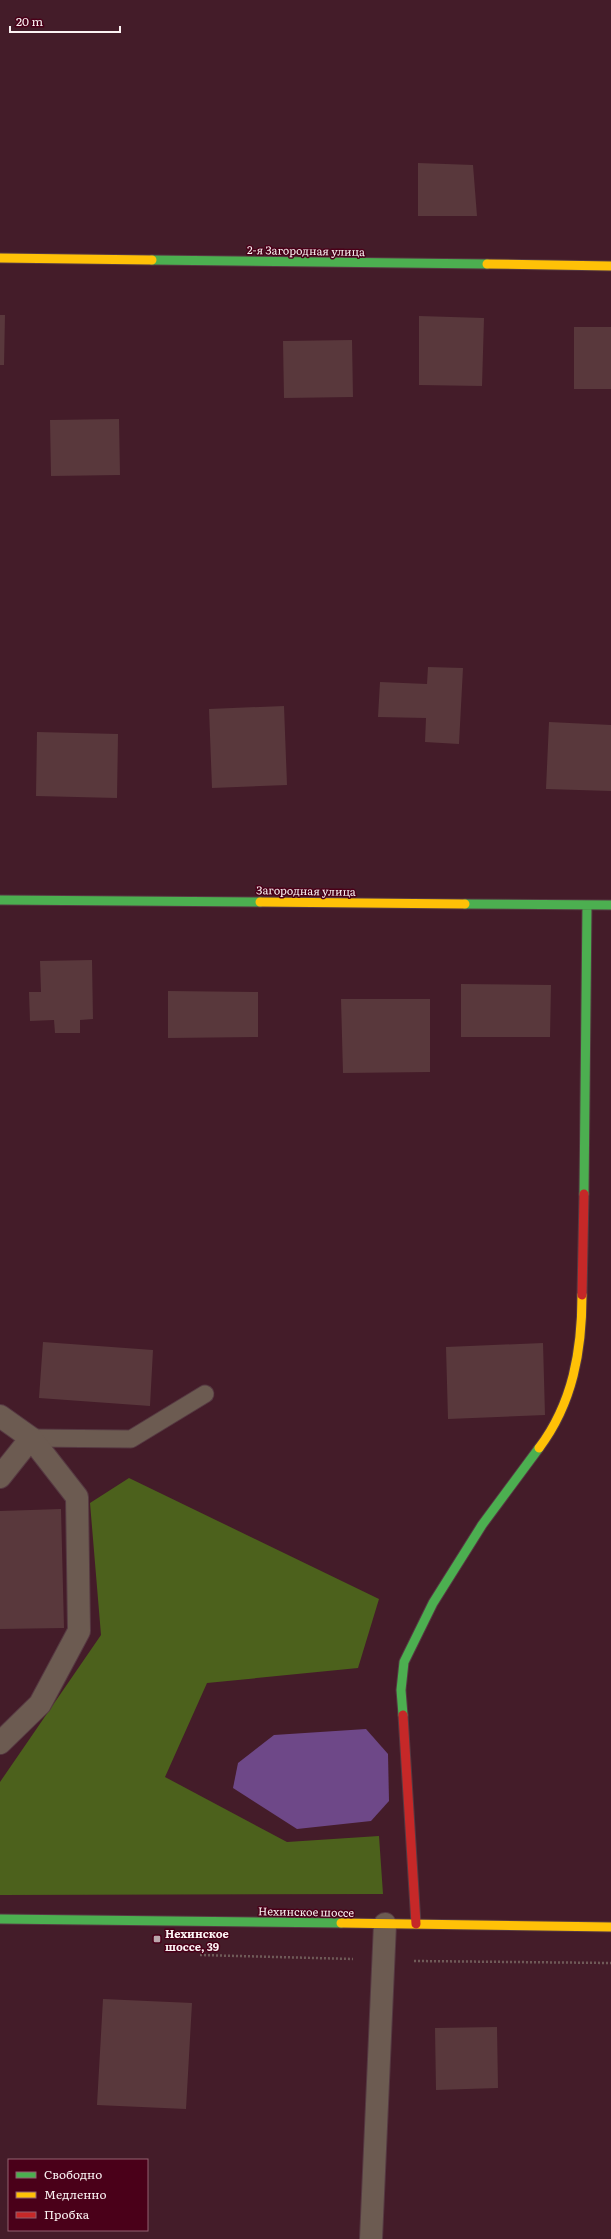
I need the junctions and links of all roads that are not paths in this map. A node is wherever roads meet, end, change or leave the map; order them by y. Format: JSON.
{"nodes":[{"id":1,"x":0,"y":258,"type":"edge"},
{"id":2,"x":611,"y":266,"type":"edge"},
{"id":3,"x":0,"y":900,"type":"edge"},
{"id":4,"x":587,"y":905,"type":"junction"},
{"id":5,"x":611,"y":905,"type":"edge"},
{"id":6,"x":205,"y":1394,"type":"dead end"},
{"id":7,"x":0,"y":1416,"type":"edge"},
{"id":8,"x":31,"y":1438,"type":"junction"},
{"id":9,"x":0,"y":1477,"type":"edge"},
{"id":10,"x":0,"y":1743,"type":"edge"},
{"id":11,"x":0,"y":1919,"type":"edge"},
{"id":12,"x":385,"y":1924,"type":"junction"},
{"id":13,"x":416,"y":1924,"type":"junction"},
{"id":14,"x":611,"y":1927,"type":"edge"},
{"id":15,"x":370,"y":2239,"type":"edge"}],
"edges":[{"from":1,"to":2,"type":"street","name":"2-я Загородная улица"},
{"from":3,"to":4,"type":"street","name":"Загородная улица"},
{"from":4,"to":5,"type":"street","name":"Загородная улица"},
{"from":4,"to":13,"type":"street"},
{"from":6,"to":8,"type":"lane"},
{"from":7,"to":8,"type":"street"},
{"from":8,"to":9,"type":"street"},
{"from":8,"to":10,"type":"street"},
{"from":11,"to":12,"type":"street","name":"Нехинское шоссе"},
{"from":12,"to":13,"type":"street","name":"Нехинское шоссе"},
{"from":12,"to":15,"type":"street"},
{"from":13,"to":14,"type":"street","name":"Нехинское шоссе"}]}
